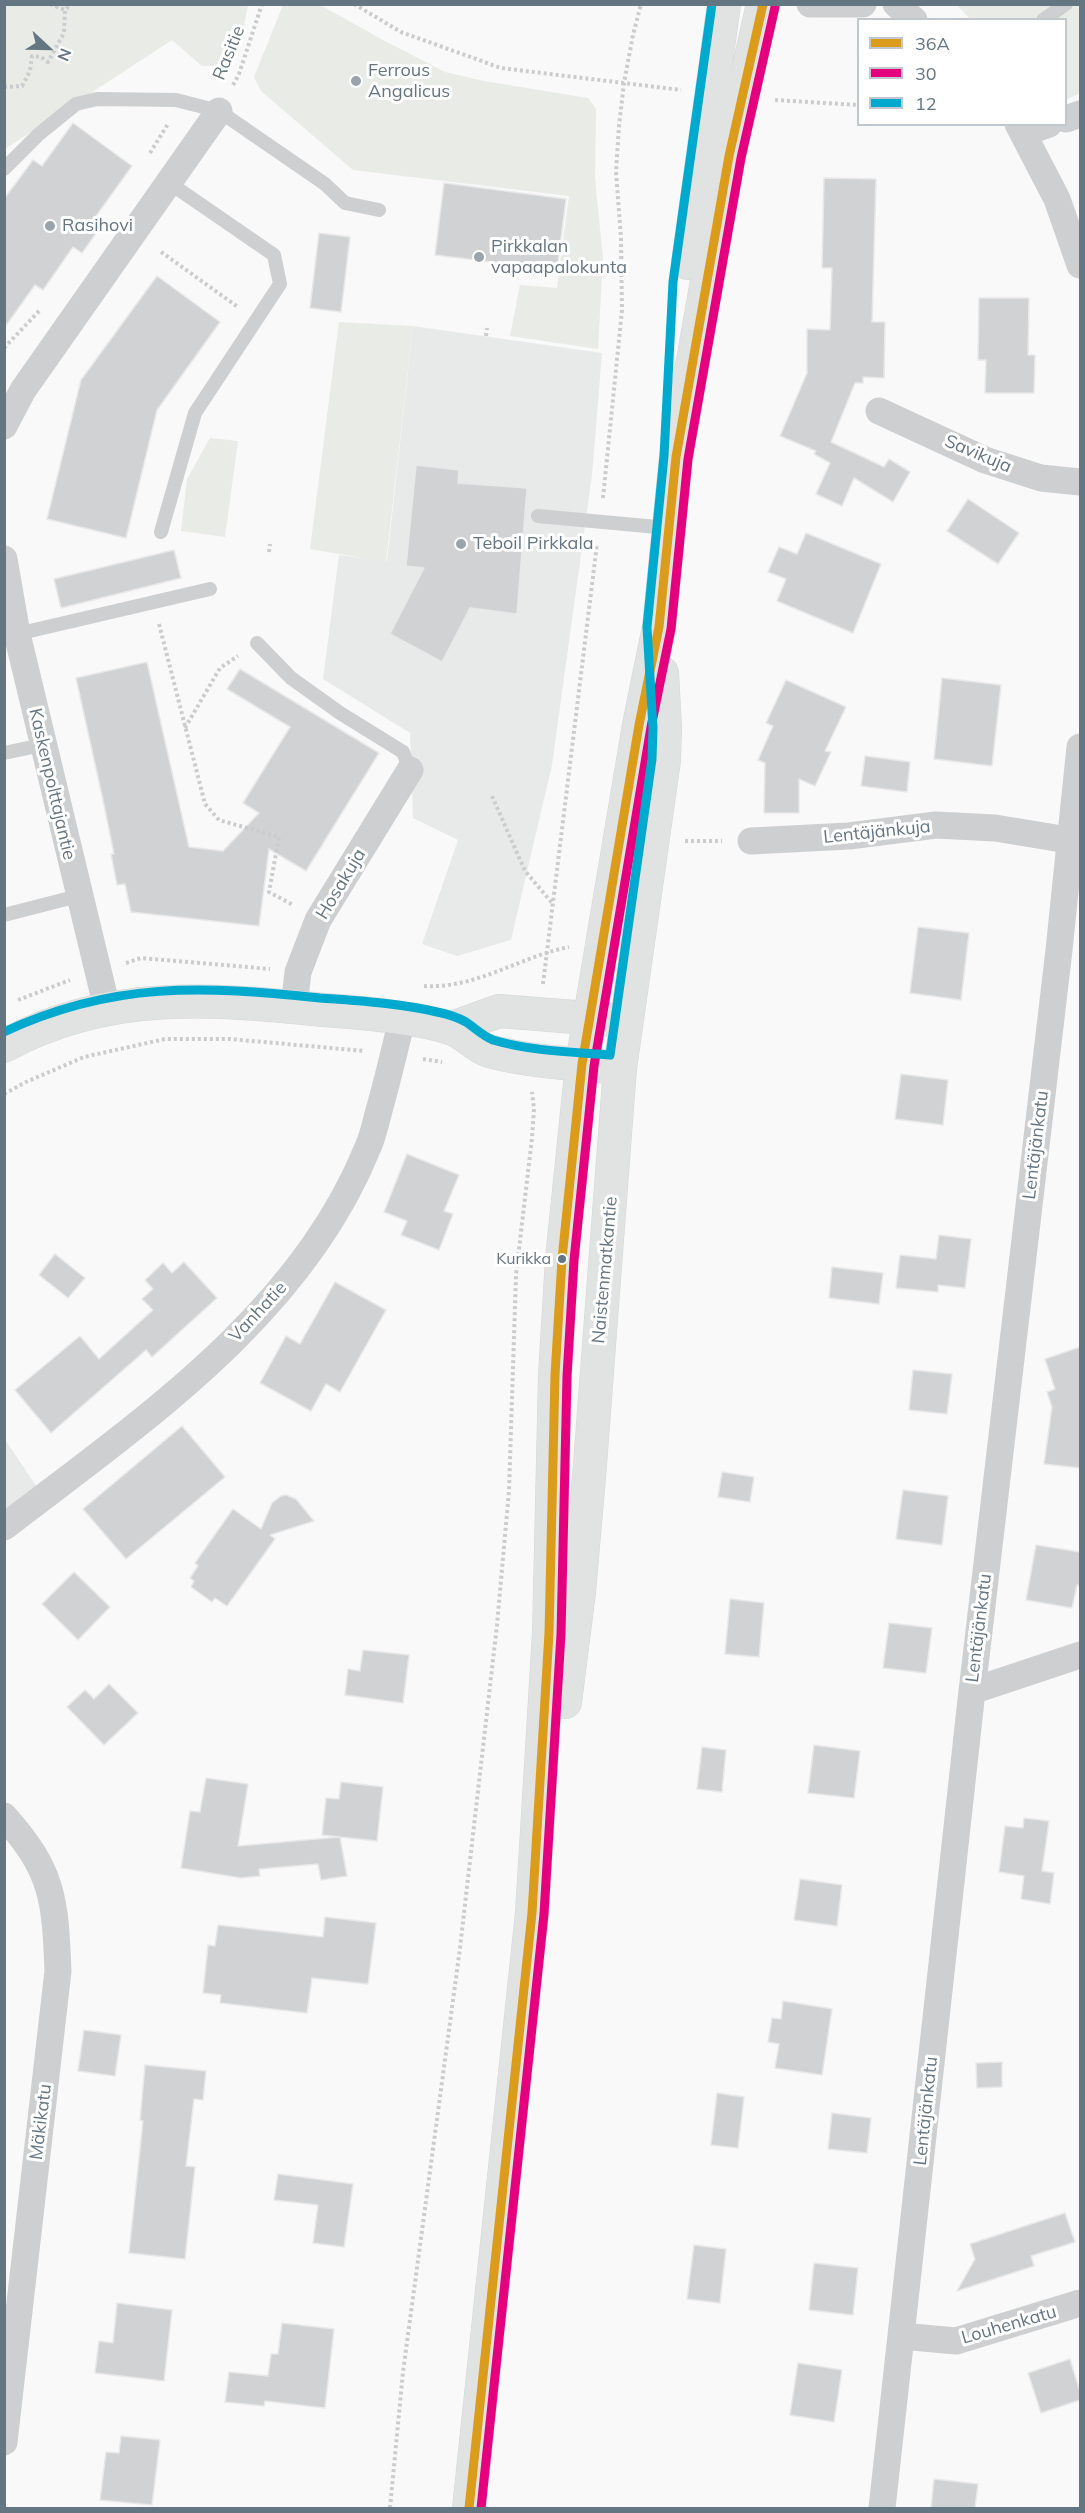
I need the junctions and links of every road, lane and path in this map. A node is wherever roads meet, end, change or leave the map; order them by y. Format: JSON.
{"nodes":[{"id":1,"x":50,"y":4,"type":"edge"},
{"id":2,"x":71,"y":4,"type":"edge"},
{"id":3,"x":262,"y":4,"type":"edge"},
{"id":4,"x":354,"y":4,"type":"edge"},
{"id":5,"x":641,"y":4,"type":"edge"},
{"id":6,"x":724,"y":4,"type":"edge"},
{"id":7,"x":763,"y":4,"type":"edge"},
{"id":8,"x":810,"y":4,"type":"edge"},
{"id":9,"x":863,"y":4,"type":"edge"},
{"id":10,"x":896,"y":4,"type":"edge"},
{"id":11,"x":1066,"y":4,"type":"edge"},
{"id":12,"x":65,"y":10,"type":"junction"},
{"id":13,"x":912,"y":18,"type":"edge"},
{"id":14,"x":1046,"y":18,"type":"edge"},
{"id":15,"x":624,"y":82,"type":"junction"},
{"id":16,"x":4,"y":87,"type":"edge"},
{"id":17,"x":685,"y":90,"type":"dead end"},
{"id":18,"x":768,"y":99,"type":"dead end"},
{"id":19,"x":857,"y":105,"type":"edge"},
{"id":20,"x":219,"y":111,"type":"junction"},
{"id":21,"x":1038,"y":126,"type":"edge"},
{"id":22,"x":1021,"y":129,"type":"edge"},
{"id":23,"x":4,"y":170,"type":"edge"},
{"id":24,"x":168,"y":182,"type":"junction"},
{"id":25,"x":379,"y":210,"type":"dead end"},
{"id":26,"x":161,"y":252,"type":"dead end"},
{"id":27,"x":1080,"y":265,"type":"edge"},
{"id":28,"x":256,"y":320,"type":"junction"},
{"id":29,"x":487,"y":328,"type":"dead end"},
{"id":30,"x":486,"y":336,"type":"dead end"},
{"id":31,"x":879,"y":411,"type":"dead end"},
{"id":32,"x":4,"y":426,"type":"edge"},
{"id":33,"x":676,"y":457,"type":"junction"},
{"id":34,"x":1080,"y":482,"type":"edge"},
{"id":35,"x":538,"y":516,"type":"dead end"},
{"id":36,"x":668,"y":528,"type":"junction"},
{"id":37,"x":161,"y":532,"type":"dead end"},
{"id":38,"x":270,"y":544,"type":"dead end"},
{"id":39,"x":269,"y":552,"type":"dead end"},
{"id":40,"x":4,"y":559,"type":"edge"},
{"id":41,"x":210,"y":589,"type":"dead end"},
{"id":42,"x":7,"y":601,"type":"edge"},
{"id":43,"x":155,"y":602,"type":"junction"},
{"id":44,"x":659,"y":627,"type":"junction"},
{"id":45,"x":16,"y":634,"type":"junction"},
{"id":46,"x":257,"y":643,"type":"joint"},
{"id":47,"x":185,"y":729,"type":"junction"},
{"id":48,"x":42,"y":745,"type":"junction"},
{"id":49,"x":1080,"y":747,"type":"edge"},
{"id":50,"x":4,"y":753,"type":"edge"},
{"id":51,"x":410,"y":770,"type":"joint"},
{"id":52,"x":492,"y":796,"type":"dead end"},
{"id":53,"x":684,"y":841,"type":"dead end"},
{"id":54,"x":752,"y":841,"type":"joint"},
{"id":55,"x":1075,"y":841,"type":"edge"},
{"id":56,"x":78,"y":896,"type":"junction"},
{"id":57,"x":553,"y":904,"type":"dead end"},
{"id":58,"x":4,"y":915,"type":"edge"},
{"id":59,"x":318,"y":920,"type":"junction"},
{"id":60,"x":546,"y":951,"type":"dead end"},
{"id":61,"x":294,"y":1007,"type":"junction"},
{"id":62,"x":107,"y":1008,"type":"junction"},
{"id":63,"x":540,"y":1014,"type":"junction"},
{"id":64,"x":589,"y":1018,"type":"junction"},
{"id":65,"x":402,"y":1019,"type":"junction"},
{"id":66,"x":626,"y":1022,"type":"junction"},
{"id":67,"x":452,"y":1028,"type":"junction"},
{"id":68,"x":4,"y":1046,"type":"edge"},
{"id":69,"x":394,"y":1055,"type":"junction"},
{"id":70,"x":534,"y":1058,"type":"junction"},
{"id":71,"x":582,"y":1064,"type":"junction"},
{"id":72,"x":620,"y":1068,"type":"junction"},
{"id":73,"x":4,"y":1094,"type":"edge"},
{"id":74,"x":4,"y":1527,"type":"edge"},
{"id":75,"x":1080,"y":1655,"type":"edge"},
{"id":76,"x":972,"y":1692,"type":"junction"},
{"id":77,"x":4,"y":1816,"type":"edge"},
{"id":78,"x":532,"y":1913,"type":"junction"},
{"id":79,"x":1080,"y":2303,"type":"edge"},
{"id":80,"x":901,"y":2336,"type":"junction"},
{"id":81,"x":4,"y":2442,"type":"edge"},
{"id":82,"x":390,"y":2508,"type":"edge"},
{"id":83,"x":469,"y":2508,"type":"edge"},
{"id":84,"x":882,"y":2508,"type":"edge"}],
"edges":[{"from":1,"to":12,"type":"path"},
{"from":2,"to":12,"type":"path"},
{"from":3,"to":20,"type":"path","name":"Rasitie"},
{"from":4,"to":15,"type":"path"},
{"from":5,"to":15,"type":"path"},
{"from":6,"to":33,"type":"main road","name":"Naistenmatkantie"},
{"from":7,"to":33,"type":"main road","name":"Naistenmatkantie"},
{"from":8,"to":9,"type":"street"},
{"from":10,"to":13,"type":"street"},
{"from":11,"to":14,"type":"lane"},
{"from":12,"to":16,"type":"path"},
{"from":15,"to":17,"type":"path"},
{"from":18,"to":19,"type":"path"},
{"from":20,"to":23,"type":"lane"},
{"from":20,"to":24,"type":"street"},
{"from":20,"to":25,"type":"lane"},
{"from":21,"to":22,"type":"street"},
{"from":22,"to":27,"type":"street"},
{"from":24,"to":28,"type":"lane"},
{"from":24,"to":32,"type":"street"},
{"from":26,"to":28,"type":"path"},
{"from":28,"to":37,"type":"lane"},
{"from":29,"to":30,"type":"path"},
{"from":31,"to":34,"type":"street","name":"Savikuja"},
{"from":33,"to":36,"type":"main road","name":"Naistenmatkantie"},
{"from":35,"to":36,"type":"lane"},
{"from":36,"to":44,"type":"main road","name":"Naistenmatkantie"},
{"from":38,"to":39,"type":"path"},
{"from":40,"to":42,"type":"street","name":"Kaskenpolttajantie"},
{"from":41,"to":43,"type":"lane"},
{"from":42,"to":45,"type":"street","name":"Kaskenpolttajantie"},
{"from":43,"to":45,"type":"lane"},
{"from":43,"to":47,"type":"path"},
{"from":44,"to":64,"type":"main road","name":"Naistenmatkantie"},
{"from":44,"to":66,"type":"main road","name":"Naistenmatkantie"},
{"from":45,"to":48,"type":"street","name":"Kaskenpolttajantie"},
{"from":46,"to":47,"type":"path"},
{"from":46,"to":51,"type":"lane"},
{"from":47,"to":59,"type":"path"},
{"from":48,"to":50,"type":"lane"},
{"from":48,"to":56,"type":"street","name":"Kaskenpolttajantie"},
{"from":49,"to":55,"type":"street","name":"Lentäjänkatu"},
{"from":51,"to":59,"type":"street","name":"Hosakuja"},
{"from":52,"to":57,"type":"path"},
{"from":53,"to":54,"type":"path"},
{"from":54,"to":55,"type":"street","name":"Lentäjänkuja"},
{"from":55,"to":76,"type":"street","name":"Lentäjänkatu"},
{"from":56,"to":58,"type":"lane"},
{"from":56,"to":62,"type":"street","name":"Kaskenpolttajantie"},
{"from":59,"to":61,"type":"street","name":"Hosakuja"},
{"from":60,"to":63,"type":"path"},
{"from":61,"to":62,"type":"main road"},
{"from":61,"to":65,"type":"main road"},
{"from":62,"to":68,"type":"main road"},
{"from":63,"to":64,"type":"main road"},
{"from":63,"to":67,"type":"main road"},
{"from":64,"to":66,"type":"main road"},
{"from":64,"to":71,"type":"main road","name":"Naistenmatkantie"},
{"from":65,"to":67,"type":"main road"},
{"from":65,"to":69,"type":"street","name":"Vanhatie"},
{"from":66,"to":72,"type":"main road","name":"Naistenmatkantie"},
{"from":67,"to":70,"type":"main road"},
{"from":69,"to":73,"type":"path"},
{"from":69,"to":74,"type":"street","name":"Vanhatie"},
{"from":70,"to":71,"type":"main road"},
{"from":70,"to":82,"type":"path"},
{"from":71,"to":72,"type":"main road"},
{"from":71,"to":78,"type":"main road","name":"Naistenmatkantie"},
{"from":72,"to":78,"type":"main road","name":"Naistenmatkantie"},
{"from":75,"to":76,"type":"street"},
{"from":76,"to":80,"type":"street","name":"Lentäjänkatu"},
{"from":77,"to":81,"type":"street","name":"Mäkikatu"},
{"from":78,"to":83,"type":"main road","name":"Naistenmatkantie"},
{"from":79,"to":80,"type":"street","name":"Louhenkatu"},
{"from":80,"to":84,"type":"street","name":"Lentäjänkatu"}]}
